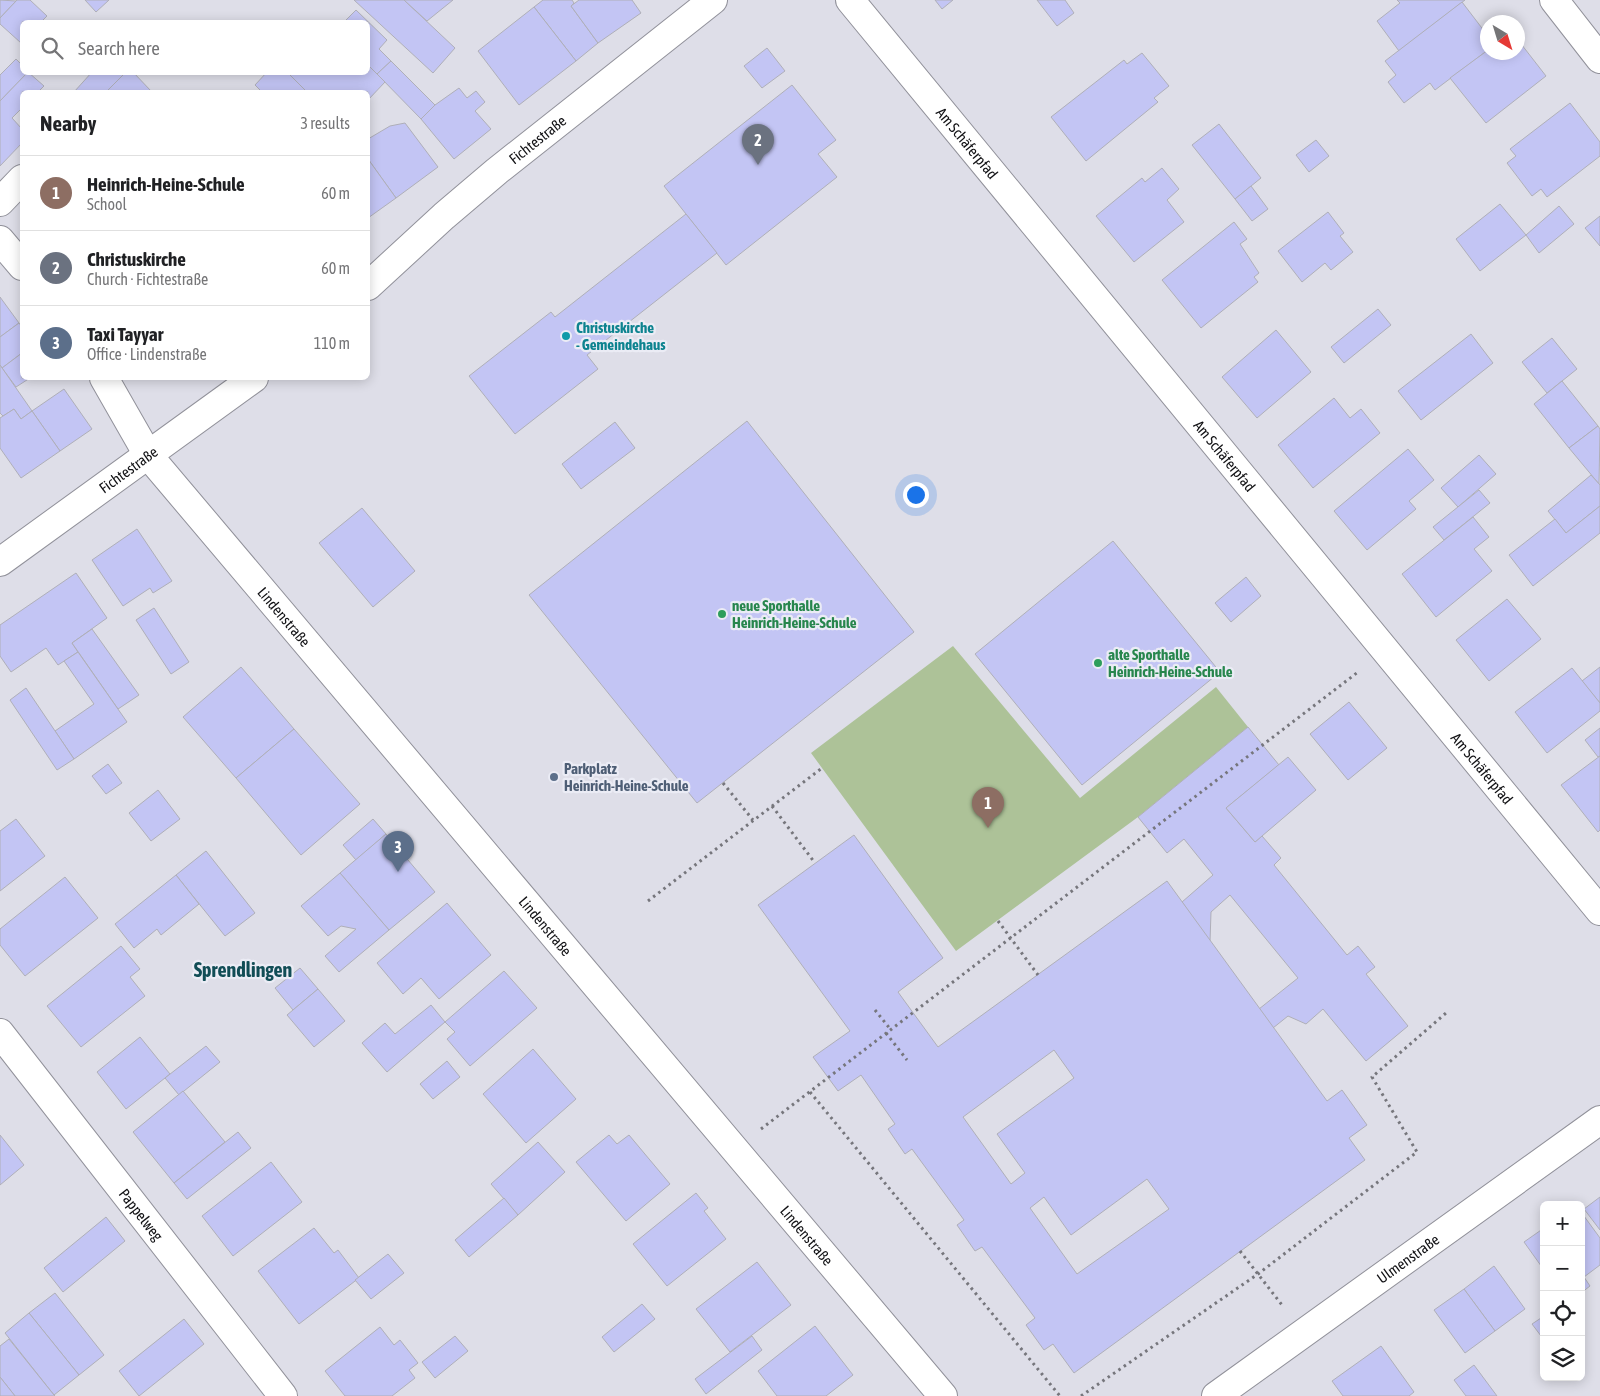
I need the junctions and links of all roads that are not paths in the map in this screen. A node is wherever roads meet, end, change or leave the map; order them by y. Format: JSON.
{"nodes":[{"id":1,"x":713,"y":0,"type":"edge"},
{"id":2,"x":850,"y":0,"type":"edge"},
{"id":3,"x":1554,"y":0,"type":"edge"},
{"id":4,"x":1600,"y":59,"type":"edge"},
{"id":5,"x":20,"y":181,"type":"edge"},
{"id":6,"x":0,"y":202,"type":"edge"},
{"id":7,"x":0,"y":240,"type":"edge"},
{"id":8,"x":20,"y":264,"type":"edge"},
{"id":9,"x":370,"y":284,"type":"edge"},
{"id":10,"x":105,"y":380,"type":"edge"},
{"id":11,"x":251,"y":380,"type":"edge"},
{"id":12,"x":148,"y":455,"type":"junction"},
{"id":13,"x":0,"y":562,"type":"edge"},
{"id":14,"x":1600,"y":911,"type":"edge"},
{"id":15,"x":0,"y":1033,"type":"edge"},
{"id":16,"x":1600,"y":1120,"type":"edge"},
{"id":17,"x":283,"y":1396,"type":"edge"},
{"id":18,"x":943,"y":1396,"type":"edge"},
{"id":19,"x":1216,"y":1396,"type":"edge"}],
"edges":[{"from":1,"to":9,"type":"street","name":"Fichtestraße"},
{"from":2,"to":14,"type":"street","name":"Am Schäferpfad"},
{"from":3,"to":4,"type":"street"},
{"from":5,"to":6,"type":"street"},
{"from":7,"to":8,"type":"street"},
{"from":10,"to":12,"type":"street","name":"Lindenstraße"},
{"from":11,"to":12,"type":"street","name":"Fichtestraße"},
{"from":12,"to":13,"type":"street","name":"Fichtestraße"},
{"from":12,"to":18,"type":"street","name":"Lindenstraße"},
{"from":15,"to":17,"type":"street","name":"Pappelweg"},
{"from":16,"to":19,"type":"street","name":"Ulmenstraße"}]}
